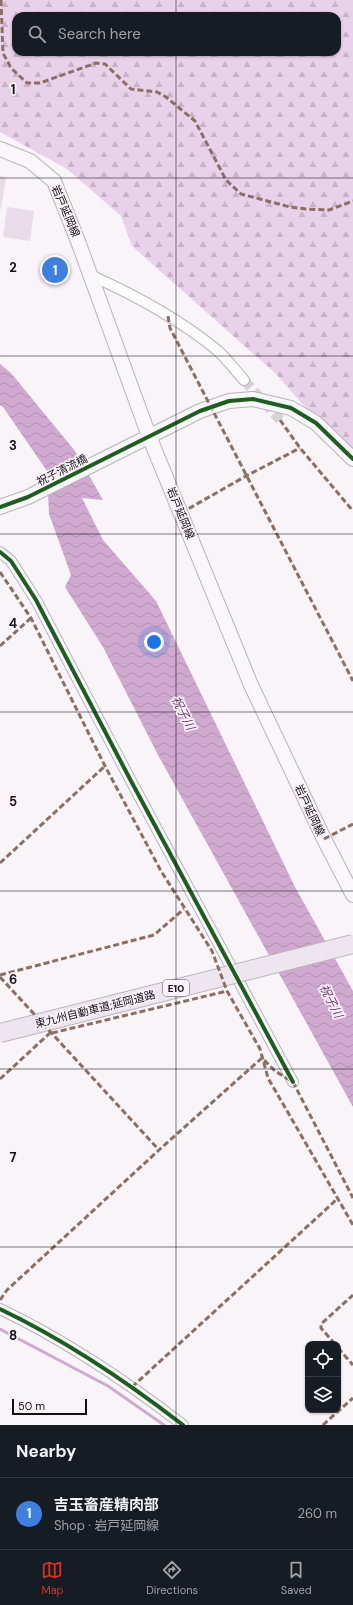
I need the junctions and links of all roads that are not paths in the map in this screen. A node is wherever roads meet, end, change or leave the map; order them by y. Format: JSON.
{"nodes":[{"id":1,"x":0,"y":149,"type":"edge"},
{"id":2,"x":90,"y":275,"type":"junction"},
{"id":3,"x":244,"y":380,"type":"tunnel mouth"},
{"id":4,"x":149,"y":436,"type":"junction"},
{"id":5,"x":353,"y":459,"type":"edge"},
{"id":6,"x":0,"y":507,"type":"edge"},
{"id":7,"x":0,"y":552,"type":"edge"},
{"id":8,"x":353,"y":895,"type":"edge"},
{"id":9,"x":353,"y":944,"type":"edge"},
{"id":10,"x":0,"y":1032,"type":"edge"},
{"id":11,"x":293,"y":1082,"type":"dead end"},
{"id":12,"x":0,"y":1309,"type":"edge"},
{"id":13,"x":183,"y":1425,"type":"edge"}],
"edges":[{"from":1,"to":2,"type":"main road","name":"岩戸延岡線"},
{"from":2,"to":3,"type":"street"},
{"from":2,"to":4,"type":"main road","name":"岩戸延岡線"},
{"from":4,"to":5,"type":"main road","name":"祝子清流橋"},
{"from":4,"to":6,"type":"main road","name":"祝子清流橋"},
{"from":4,"to":8,"type":"main road","name":"岩戸延岡線"},
{"from":7,"to":11,"type":"street"},
{"from":9,"to":10,"type":"highway","name":"東九州自動車道;延岡道路","number":"E10","bridge":true},
{"from":12,"to":13,"type":"street"}]}
